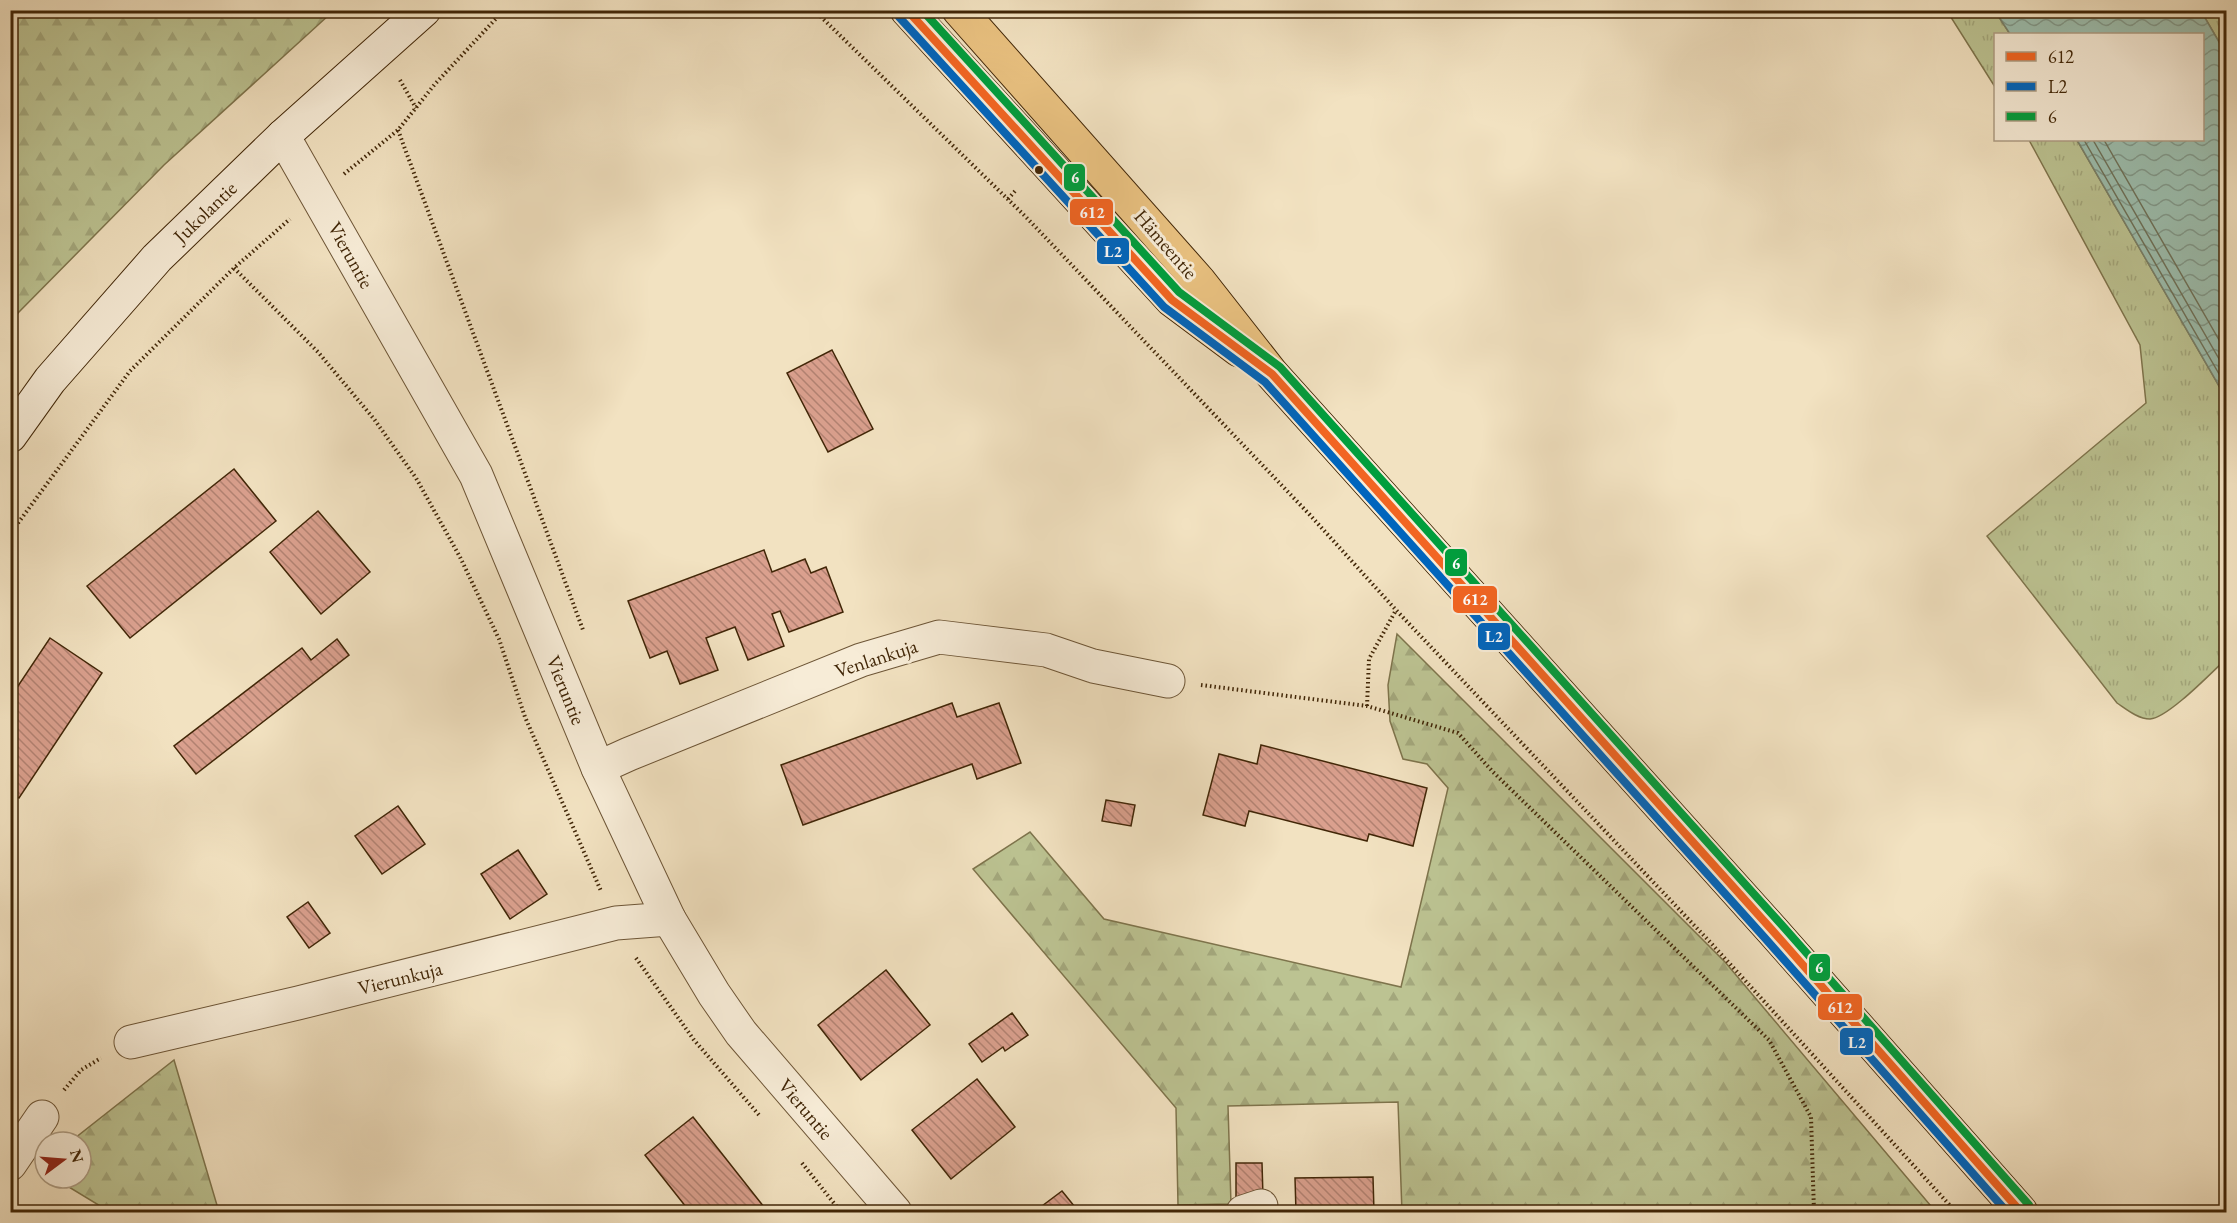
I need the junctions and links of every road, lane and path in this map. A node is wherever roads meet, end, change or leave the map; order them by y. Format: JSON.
{"nodes":[{"id":1,"x":424,"y":10,"type":"edge"},
{"id":2,"x":504,"y":10,"type":"edge"},
{"id":3,"x":814,"y":10,"type":"edge"},
{"id":4,"x":907,"y":10,"type":"edge"},
{"id":5,"x":959,"y":10,"type":"edge"},
{"id":6,"x":2182,"y":10,"type":"edge"},
{"id":7,"x":2175,"y":16,"type":"dead end"},
{"id":8,"x":398,"y":129,"type":"junction"},
{"id":9,"x":283,"y":136,"type":"junction"},
{"id":10,"x":375,"y":150,"type":"dead end"},
{"id":11,"x":1016,"y":190,"type":"dead end"},
{"id":12,"x":1008,"y":199,"type":"junction"},
{"id":13,"x":261,"y":244,"type":"dead end"},
{"id":14,"x":234,"y":268,"type":"junction"},
{"id":15,"x":1272,"y":374,"type":"junction"},
{"id":16,"x":10,"y":436,"type":"edge"},
{"id":17,"x":10,"y":534,"type":"edge"},
{"id":18,"x":1396,"y":610,"type":"junction"},
{"id":19,"x":584,"y":632,"type":"dead end"},
{"id":20,"x":1168,"y":681,"type":"joint"},
{"id":21,"x":1367,"y":706,"type":"junction"},
{"id":22,"x":598,"y":768,"type":"junction"},
{"id":23,"x":669,"y":919,"type":"junction"},
{"id":24,"x":616,"y":923,"type":"junction"},
{"id":25,"x":131,"y":1042,"type":"joint"},
{"id":26,"x":42,"y":1117,"type":"joint"},
{"id":27,"x":765,"y":1121,"type":"dead end"},
{"id":28,"x":796,"y":1157,"type":"dead end"},
{"id":29,"x":10,"y":1164,"type":"edge"},
{"id":30,"x":841,"y":1212,"type":"edge"},
{"id":31,"x":895,"y":1212,"type":"edge"},
{"id":32,"x":1814,"y":1212,"type":"edge"},
{"id":33,"x":1956,"y":1212,"type":"edge"},
{"id":34,"x":2021,"y":1212,"type":"edge"}],
"edges":[{"from":1,"to":9,"type":"street","name":"Jukolantie"},
{"from":2,"to":8,"type":"path"},
{"from":3,"to":12,"type":"path"},
{"from":4,"to":15,"type":"highway","name":"Hämeentie"},
{"from":5,"to":15,"type":"highway","name":"Hämeentie"},
{"from":6,"to":7,"type":"path"},
{"from":8,"to":10,"type":"path"},
{"from":8,"to":19,"type":"path"},
{"from":9,"to":16,"type":"street","name":"Jukolantie"},
{"from":9,"to":22,"type":"street","name":"Vieruntie"},
{"from":11,"to":12,"type":"path"},
{"from":12,"to":18,"type":"path"},
{"from":13,"to":14,"type":"path"},
{"from":14,"to":17,"type":"path"},
{"from":14,"to":24,"type":"path"},
{"from":15,"to":34,"type":"highway","name":"Hämeentie"},
{"from":18,"to":21,"type":"path"},
{"from":18,"to":33,"type":"path"},
{"from":20,"to":21,"type":"path"},
{"from":20,"to":22,"type":"street","name":"Venlankuja"},
{"from":21,"to":32,"type":"path"},
{"from":22,"to":23,"type":"street","name":"Vieruntie"},
{"from":23,"to":24,"type":"street","name":"Vierunkuja"},
{"from":23,"to":31,"type":"street","name":"Vieruntie"},
{"from":24,"to":25,"type":"street","name":"Vierunkuja"},
{"from":24,"to":27,"type":"path"},
{"from":25,"to":26,"type":"path"},
{"from":26,"to":29,"type":"street"},
{"from":28,"to":30,"type":"path"}]}
